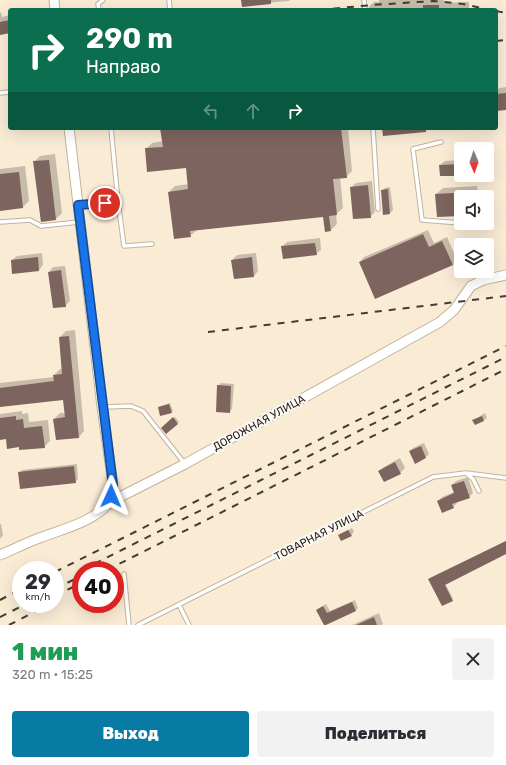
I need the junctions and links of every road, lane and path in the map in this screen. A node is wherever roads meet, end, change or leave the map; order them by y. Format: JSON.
{"nodes":[{"id":1,"x":103,"y":0,"type":"edge"},
{"id":2,"x":99,"y":8,"type":"edge"},
{"id":3,"x":69,"y":130,"type":"edge"},
{"id":4,"x":111,"y":130,"type":"edge"},
{"id":5,"x":373,"y":130,"type":"edge"},
{"id":6,"x":441,"y":142,"type":"dead end"},
{"id":7,"x":118,"y":202,"type":"junction"},
{"id":8,"x":78,"y":205,"type":"junction"},
{"id":9,"x":378,"y":209,"type":"dead end"},
{"id":10,"x":0,"y":222,"type":"edge"},
{"id":11,"x":80,"y":222,"type":"junction"},
{"id":12,"x":454,"y":222,"type":"edge"},
{"id":13,"x":152,"y":244,"type":"dead end"},
{"id":14,"x":506,"y":275,"type":"edge"},
{"id":15,"x":102,"y":407,"type":"junction"},
{"id":16,"x":185,"y":464,"type":"junction"},
{"id":17,"x":466,"y":473,"type":"junction"},
{"id":18,"x":506,"y":478,"type":"edge"},
{"id":19,"x":479,"y":492,"type":"dead end"},
{"id":20,"x":110,"y":502,"type":"junction"},
{"id":21,"x":0,"y":555,"type":"edge"},
{"id":22,"x":124,"y":574,"type":"dead end"},
{"id":23,"x":179,"y":604,"type":"junction"},
{"id":24,"x":129,"y":625,"type":"edge"},
{"id":25,"x":138,"y":625,"type":"edge"},
{"id":26,"x":189,"y":625,"type":"edge"}],
"edges":[{"from":1,"to":2,"type":"lane"},
{"from":3,"to":8,"type":"street"},
{"from":4,"to":7,"type":"lane"},
{"from":5,"to":9,"type":"lane"},
{"from":6,"to":12,"type":"lane"},
{"from":7,"to":8,"type":"lane"},
{"from":7,"to":13,"type":"lane"},
{"from":8,"to":11,"type":"street"},
{"from":10,"to":11,"type":"lane"},
{"from":11,"to":15,"type":"street"},
{"from":14,"to":16,"type":"street","name":"ДОРОЖНАЯ УЛИЦА"},
{"from":15,"to":16,"type":"lane"},
{"from":15,"to":20,"type":"street"},
{"from":16,"to":20,"type":"street","name":"ДОРОЖНАЯ УЛИЦА"},
{"from":17,"to":18,"type":"lane","name":"ТОВАРНАЯ УЛИЦА"},
{"from":17,"to":19,"type":"lane"},
{"from":17,"to":23,"type":"lane","name":"ТОВАРНАЯ УЛИЦА"},
{"from":20,"to":21,"type":"street","name":"ДОРОЖНАЯ УЛИЦА"},
{"from":22,"to":24,"type":"lane"},
{"from":23,"to":25,"type":"lane","name":"ТОВАРНАЯ УЛИЦА"},
{"from":23,"to":26,"type":"lane"}]}
